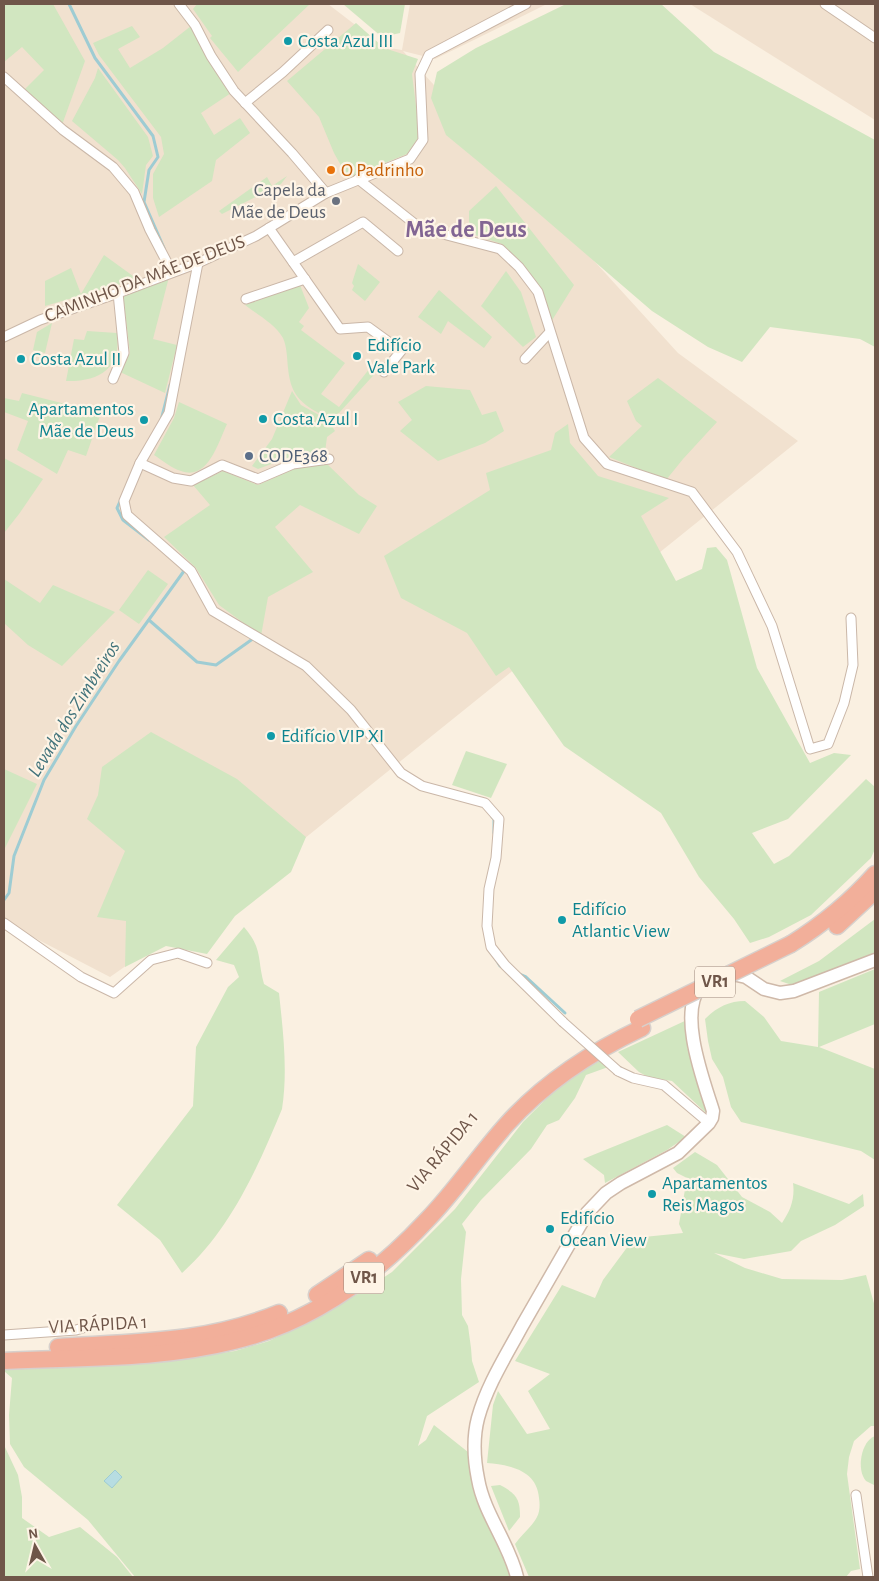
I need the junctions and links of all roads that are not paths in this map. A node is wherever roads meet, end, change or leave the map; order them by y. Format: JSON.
{"nodes":[{"id":1,"x":179,"y":4,"type":"edge"},
{"id":2,"x":526,"y":4,"type":"edge"},
{"id":3,"x":826,"y":4,"type":"edge"},
{"id":4,"x":328,"y":30,"type":"dead end"},
{"id":5,"x":875,"y":38,"type":"edge"},
{"id":6,"x":4,"y":77,"type":"edge"},
{"id":7,"x":244,"y":102,"type":"junction"},
{"id":8,"x":358,"y":179,"type":"junction"},
{"id":9,"x":326,"y":193,"type":"junction"},
{"id":10,"x":269,"y":228,"type":"junction"},
{"id":11,"x":398,"y":251,"type":"dead end"},
{"id":12,"x":293,"y":262,"type":"junction"},
{"id":13,"x":198,"y":263,"type":"junction"},
{"id":14,"x":172,"y":272,"type":"junction"},
{"id":15,"x":305,"y":279,"type":"junction"},
{"id":16,"x":118,"y":293,"type":"junction"},
{"id":17,"x":246,"y":299,"type":"dead end"},
{"id":18,"x":550,"y":332,"type":"junction"},
{"id":19,"x":4,"y":337,"type":"edge"},
{"id":20,"x":524,"y":359,"type":"dead end"},
{"id":21,"x":384,"y":372,"type":"dead end"},
{"id":22,"x":113,"y":379,"type":"dead end"},
{"id":23,"x":329,"y":459,"type":"dead end"},
{"id":24,"x":140,"y":463,"type":"junction"},
{"id":25,"x":851,"y":618,"type":"dead end"},
{"id":26,"x":875,"y":874,"type":"edge"},
{"id":27,"x":875,"y":891,"type":"edge"},
{"id":28,"x":4,"y":923,"type":"edge"},
{"id":29,"x":794,"y":949,"type":"junction"},
{"id":30,"x":875,"y":960,"type":"edge"},
{"id":31,"x":207,"y":963,"type":"dead end"},
{"id":32,"x":640,"y":1023,"type":"junction"},
{"id":33,"x":709,"y":1123,"type":"junction"},
{"id":34,"x":86,"y":1327,"type":"dead end"},
{"id":35,"x":4,"y":1335,"type":"edge"},
{"id":36,"x":4,"y":1350,"type":"edge"},
{"id":37,"x":4,"y":1361,"type":"edge"},
{"id":38,"x":856,"y":1495,"type":"dead end"},
{"id":39,"x":517,"y":1577,"type":"edge"},
{"id":40,"x":868,"y":1577,"type":"edge"}],
"edges":[{"from":1,"to":7,"type":"street"},
{"from":2,"to":8,"type":"street","name":"CAMINHO DA MÃE DE DEUS"},
{"from":3,"to":5,"type":"street"},
{"from":4,"to":7,"type":"street"},
{"from":6,"to":14,"type":"street"},
{"from":7,"to":9,"type":"street"},
{"from":8,"to":9,"type":"street","name":"CAMINHO DA MÃE DE DEUS"},
{"from":8,"to":18,"type":"street"},
{"from":9,"to":10,"type":"street","name":"CAMINHO DA MÃE DE DEUS"},
{"from":10,"to":12,"type":"street"},
{"from":10,"to":13,"type":"street","name":"CAMINHO DA MÃE DE DEUS"},
{"from":11,"to":12,"type":"street"},
{"from":12,"to":15,"type":"street"},
{"from":13,"to":14,"type":"street","name":"CAMINHO DA MÃE DE DEUS"},
{"from":13,"to":24,"type":"street"},
{"from":14,"to":16,"type":"street","name":"CAMINHO DA MÃE DE DEUS"},
{"from":15,"to":17,"type":"street"},
{"from":15,"to":21,"type":"street"},
{"from":16,"to":19,"type":"street","name":"CAMINHO DA MÃE DE DEUS"},
{"from":16,"to":22,"type":"street"},
{"from":18,"to":20,"type":"street"},
{"from":18,"to":25,"type":"street"},
{"from":23,"to":24,"type":"street"},
{"from":24,"to":33,"type":"street","bridge":true},
{"from":26,"to":29,"type":"highway","name":"VIA RÁPIDA 1","number":"VR1"},
{"from":27,"to":29,"type":"highway","name":"VIA RÁPIDA 1","number":"VR1"},
{"from":28,"to":31,"type":"street"},
{"from":29,"to":32,"type":"highway","name":"VIA RÁPIDA 1","number":"VR1","bridge":true},
{"from":30,"to":33,"type":"street"},
{"from":32,"to":36,"type":"highway","name":"VIA RÁPIDA 1","number":"VR1"},
{"from":32,"to":37,"type":"highway","name":"VIA RÁPIDA 1","number":"VR1"},
{"from":33,"to":39,"type":"street"},
{"from":34,"to":35,"type":"street"},
{"from":38,"to":40,"type":"street"}]}
